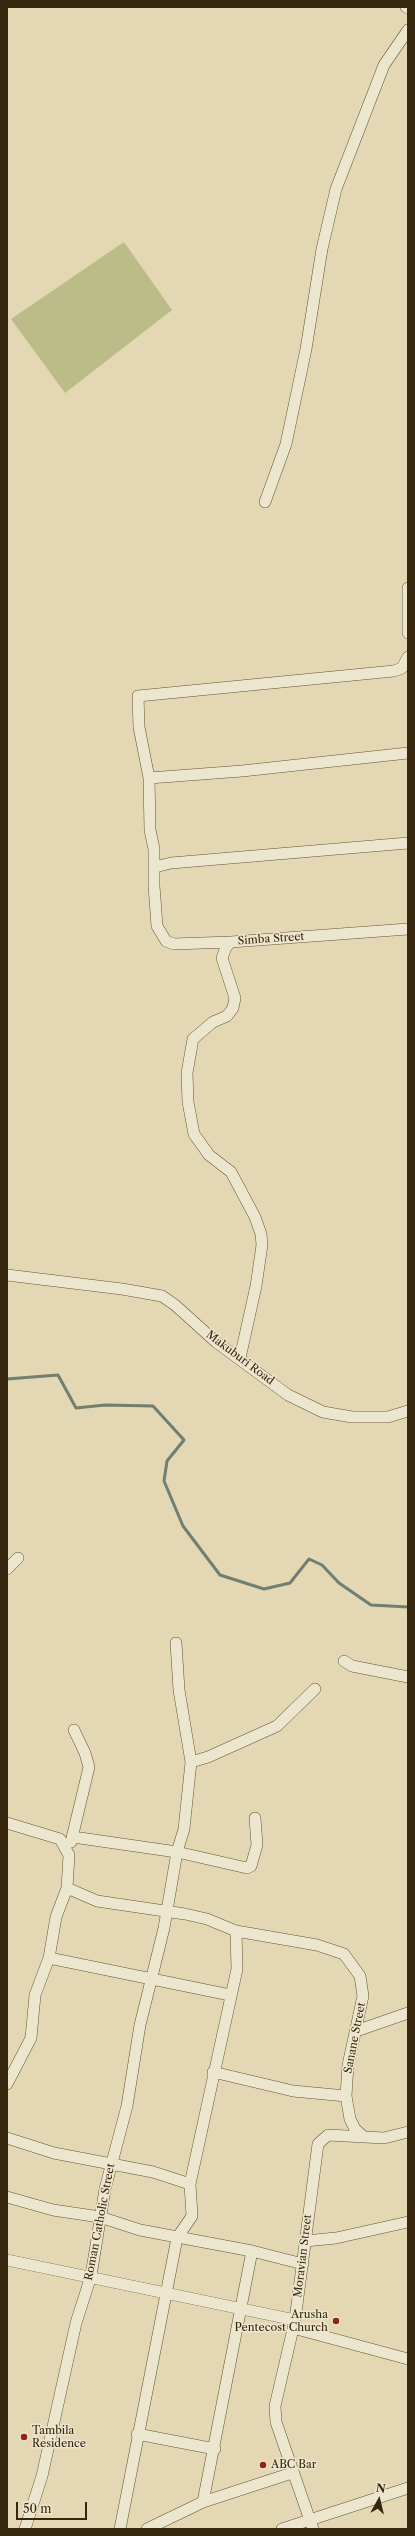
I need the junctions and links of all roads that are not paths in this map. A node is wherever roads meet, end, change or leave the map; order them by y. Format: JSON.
{"nodes":[{"id":1,"x":408,"y":30,"type":"edge"},
{"id":2,"x":265,"y":502,"type":"dead end"},
{"id":3,"x":408,"y":588,"type":"edge"},
{"id":4,"x":408,"y":633,"type":"edge"},
{"id":5,"x":408,"y":657,"type":"edge"},
{"id":6,"x":408,"y":753,"type":"edge"},
{"id":7,"x":148,"y":778,"type":"junction"},
{"id":8,"x":408,"y":843,"type":"edge"},
{"id":9,"x":155,"y":867,"type":"junction"},
{"id":10,"x":408,"y":929,"type":"edge"},
{"id":11,"x":231,"y":942,"type":"junction"},
{"id":12,"x":7,"y":1275,"type":"edge"},
{"id":13,"x":240,"y":1358,"type":"junction"},
{"id":14,"x":408,"y":1411,"type":"edge"},
{"id":15,"x":18,"y":1558,"type":"dead end"},
{"id":16,"x":7,"y":1569,"type":"edge"},
{"id":17,"x":176,"y":1643,"type":"dead end"},
{"id":18,"x":344,"y":1660,"type":"dead end"},
{"id":19,"x":408,"y":1677,"type":"edge"},
{"id":20,"x":315,"y":1689,"type":"dead end"},
{"id":21,"x":74,"y":1730,"type":"dead end"},
{"id":22,"x":191,"y":1762,"type":"junction"},
{"id":23,"x":255,"y":1818,"type":"dead end"},
{"id":24,"x":7,"y":1824,"type":"edge"},
{"id":25,"x":73,"y":1837,"type":"junction"},
{"id":26,"x":177,"y":1852,"type":"junction"},
{"id":27,"x":69,"y":1855,"type":"junction"},
{"id":28,"x":67,"y":1888,"type":"junction"},
{"id":29,"x":168,"y":1913,"type":"junction"},
{"id":30,"x":236,"y":1931,"type":"junction"},
{"id":31,"x":50,"y":1958,"type":"junction"},
{"id":32,"x":152,"y":1978,"type":"junction"},
{"id":33,"x":230,"y":1995,"type":"junction"},
{"id":34,"x":408,"y":2013,"type":"edge"},
{"id":35,"x":356,"y":2031,"type":"junction"},
{"id":36,"x":213,"y":2072,"type":"junction"},
{"id":37,"x":7,"y":2084,"type":"edge"},
{"id":38,"x":346,"y":2096,"type":"junction"},
{"id":39,"x":408,"y":2132,"type":"edge"},
{"id":40,"x":364,"y":2137,"type":"junction"},
{"id":41,"x":7,"y":2138,"type":"edge"},
{"id":42,"x":112,"y":2163,"type":"junction"},
{"id":43,"x":190,"y":2184,"type":"junction"},
{"id":44,"x":7,"y":2197,"type":"edge"},
{"id":45,"x":100,"y":2217,"type":"junction"},
{"id":46,"x":408,"y":2222,"type":"edge"},
{"id":47,"x":177,"y":2238,"type":"junction"},
{"id":48,"x":305,"y":2241,"type":"junction"},
{"id":49,"x":252,"y":2252,"type":"junction"},
{"id":50,"x":7,"y":2260,"type":"edge"},
{"id":51,"x":303,"y":2264,"type":"junction"},
{"id":52,"x":91,"y":2276,"type":"junction"},
{"id":53,"x":167,"y":2292,"type":"junction"},
{"id":54,"x":240,"y":2309,"type":"junction"},
{"id":55,"x":294,"y":2324,"type":"junction"},
{"id":56,"x":408,"y":2359,"type":"edge"},
{"id":57,"x":137,"y":2434,"type":"junction"},
{"id":58,"x":215,"y":2449,"type":"junction"},
{"id":59,"x":292,"y":2473,"type":"junction"},
{"id":60,"x":408,"y":2488,"type":"edge"},
{"id":61,"x":203,"y":2502,"type":"junction"},
{"id":62,"x":311,"y":2524,"type":"edge"},
{"id":63,"x":25,"y":2529,"type":"edge"},
{"id":64,"x":120,"y":2529,"type":"edge"},
{"id":65,"x":146,"y":2529,"type":"edge"},
{"id":66,"x":282,"y":2529,"type":"edge"}],
"edges":[{"from":1,"to":2,"type":"street"},
{"from":3,"to":4,"type":"street"},
{"from":5,"to":7,"type":"street"},
{"from":6,"to":7,"type":"street"},
{"from":7,"to":9,"type":"street"},
{"from":8,"to":9,"type":"street"},
{"from":9,"to":11,"type":"street"},
{"from":10,"to":11,"type":"street","name":"Simba Street"},
{"from":11,"to":13,"type":"street","name":"Simba Street"},
{"from":12,"to":13,"type":"street","name":"Makuburi Road"},
{"from":13,"to":14,"type":"street","name":"Makuburi Road"},
{"from":15,"to":16,"type":"street"},
{"from":17,"to":22,"type":"street","name":"Roman Catholic Street"},
{"from":18,"to":19,"type":"street"},
{"from":20,"to":22,"type":"street"},
{"from":21,"to":25,"type":"street"},
{"from":22,"to":26,"type":"street","name":"Roman Catholic Street"},
{"from":23,"to":26,"type":"street"},
{"from":24,"to":27,"type":"street"},
{"from":25,"to":26,"type":"street"},
{"from":25,"to":27,"type":"street"},
{"from":26,"to":29,"type":"street","name":"Roman Catholic Street"},
{"from":27,"to":28,"type":"street"},
{"from":28,"to":29,"type":"street"},
{"from":28,"to":31,"type":"street"},
{"from":29,"to":30,"type":"street"},
{"from":29,"to":32,"type":"street","name":"Roman Catholic Street"},
{"from":30,"to":33,"type":"street"},
{"from":30,"to":35,"type":"street","name":"Sanane Street"},
{"from":31,"to":32,"type":"street"},
{"from":31,"to":37,"type":"street"},
{"from":32,"to":33,"type":"street"},
{"from":32,"to":42,"type":"street","name":"Roman Catholic Street"},
{"from":33,"to":36,"type":"street"},
{"from":34,"to":35,"type":"street"},
{"from":35,"to":38,"type":"street","name":"Sanane Street"},
{"from":36,"to":38,"type":"street"},
{"from":36,"to":43,"type":"street"},
{"from":38,"to":40,"type":"street","name":"Sanane Street"},
{"from":39,"to":40,"type":"street","name":"Moravian Street"},
{"from":40,"to":48,"type":"street","name":"Moravian Street"},
{"from":41,"to":42,"type":"street"},
{"from":42,"to":43,"type":"street"},
{"from":42,"to":45,"type":"street","name":"Roman Catholic Street"},
{"from":43,"to":47,"type":"street"},
{"from":44,"to":45,"type":"street"},
{"from":45,"to":47,"type":"street"},
{"from":45,"to":52,"type":"street","name":"Roman Catholic Street"},
{"from":46,"to":48,"type":"street"},
{"from":47,"to":49,"type":"street"},
{"from":47,"to":53,"type":"street"},
{"from":48,"to":51,"type":"street","name":"Moravian Street"},
{"from":49,"to":51,"type":"street"},
{"from":49,"to":54,"type":"street"},
{"from":50,"to":52,"type":"street"},
{"from":51,"to":55,"type":"street","name":"Moravian Street"},
{"from":52,"to":53,"type":"street"},
{"from":52,"to":63,"type":"street","name":"Roman Catholic Street"},
{"from":53,"to":54,"type":"street"},
{"from":53,"to":57,"type":"street"},
{"from":54,"to":55,"type":"street"},
{"from":54,"to":58,"type":"street"},
{"from":55,"to":56,"type":"street"},
{"from":55,"to":59,"type":"street","name":"Moravian Street"},
{"from":57,"to":58,"type":"street"},
{"from":57,"to":64,"type":"street"},
{"from":58,"to":61,"type":"street"},
{"from":59,"to":61,"type":"street"},
{"from":59,"to":62,"type":"street","name":"Moravian Street"},
{"from":60,"to":62,"type":"street"},
{"from":61,"to":65,"type":"street"},
{"from":62,"to":66,"type":"street"}]}
